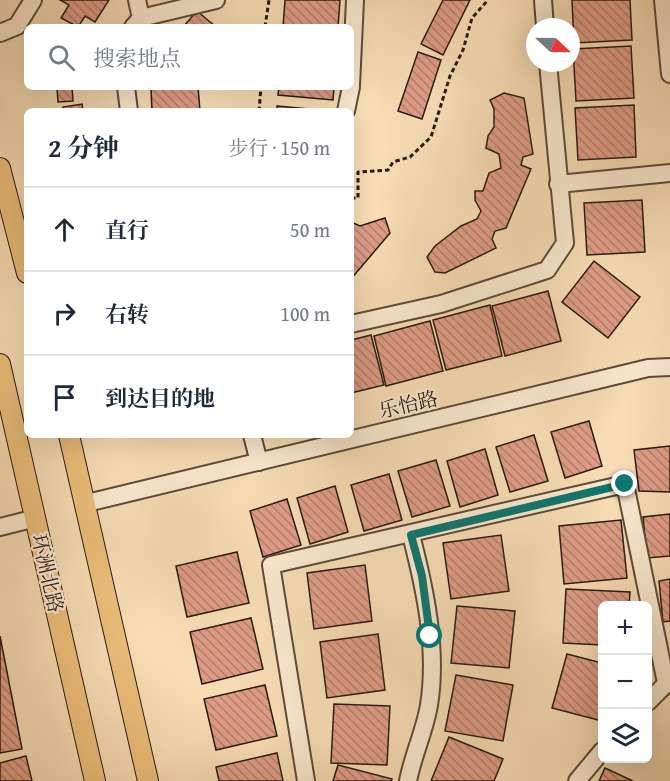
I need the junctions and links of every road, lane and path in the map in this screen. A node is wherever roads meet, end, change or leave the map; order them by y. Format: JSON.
{"nodes":[{"id":1,"x":33,"y":0,"type":"edge"},
{"id":2,"x":136,"y":0,"type":"edge"},
{"id":3,"x":216,"y":0,"type":"edge"},
{"id":4,"x":269,"y":0,"type":"edge"},
{"id":5,"x":355,"y":0,"type":"edge"},
{"id":6,"x":488,"y":0,"type":"edge"},
{"id":7,"x":543,"y":0,"type":"edge"},
{"id":8,"x":663,"y":0,"type":"edge"},
{"id":9,"x":544,"y":18,"type":"edge"},
{"id":10,"x":137,"y":23,"type":"edge"},
{"id":11,"x":265,"y":24,"type":"edge"},
{"id":12,"x":354,"y":24,"type":"edge"},
{"id":13,"x":0,"y":33,"type":"edge"},
{"id":14,"x":549,"y":72,"type":"edge"},
{"id":15,"x":670,"y":74,"type":"edge"},
{"id":16,"x":126,"y":90,"type":"edge"},
{"id":17,"x":261,"y":90,"type":"edge"},
{"id":18,"x":350,"y":90,"type":"edge"},
{"id":19,"x":129,"y":108,"type":"edge"},
{"id":20,"x":259,"y":108,"type":"edge"},
{"id":21,"x":347,"y":108,"type":"edge"},
{"id":22,"x":670,"y":173,"type":"edge"},
{"id":23,"x":1,"y":174,"type":"edge"},
{"id":24,"x":558,"y":184,"type":"junction"},
{"id":25,"x":354,"y":198,"type":"edge"},
{"id":26,"x":21,"y":224,"type":"edge"},
{"id":27,"x":24,"y":248,"type":"edge"},
{"id":28,"x":354,"y":323,"type":"edge"},
{"id":29,"x":0,"y":364,"type":"edge"},
{"id":30,"x":670,"y":367,"type":"edge"},
{"id":31,"x":70,"y":438,"type":"edge"},
{"id":32,"x":253,"y":438,"type":"edge"},
{"id":33,"x":259,"y":462,"type":"junction"},
{"id":34,"x":87,"y":503,"type":"junction"},
{"id":35,"x":36,"y":518,"type":"junction"},
{"id":36,"x":0,"y":527,"type":"edge"},
{"id":37,"x":411,"y":535,"type":"junction"},
{"id":38,"x":668,"y":682,"type":"edge"},
{"id":39,"x":652,"y":698,"type":"edge"},
{"id":40,"x":598,"y":757,"type":"edge"},
{"id":41,"x":95,"y":781,"type":"edge"},
{"id":42,"x":148,"y":781,"type":"edge"},
{"id":43,"x":306,"y":781,"type":"edge"},
{"id":44,"x":408,"y":781,"type":"edge"},
{"id":45,"x":577,"y":781,"type":"edge"}],
"edges":[{"from":1,"to":13,"type":"street"},
{"from":2,"to":10,"type":"street"},
{"from":3,"to":10,"type":"street"},
{"from":4,"to":11,"type":"path"},
{"from":5,"to":12,"type":"street"},
{"from":6,"to":25,"type":"path"},
{"from":7,"to":9,"type":"street"},
{"from":8,"to":15,"type":"street"},
{"from":14,"to":24,"type":"street"},
{"from":16,"to":19,"type":"street"},
{"from":17,"to":20,"type":"path"},
{"from":18,"to":21,"type":"street"},
{"from":22,"to":24,"type":"street"},
{"from":23,"to":26,"type":"main road"},
{"from":24,"to":28,"type":"street"},
{"from":26,"to":27,"type":"main road"},
{"from":29,"to":35,"type":"main road","name":"环洲北路"},
{"from":30,"to":33,"type":"street","name":"乐怡路"},
{"from":31,"to":34,"type":"main road"},
{"from":32,"to":33,"type":"street"},
{"from":33,"to":34,"type":"street","name":"乐怡路"},
{"from":34,"to":42,"type":"main road"},
{"from":35,"to":36,"type":"street"},
{"from":35,"to":41,"type":"main road","name":"环洲北路"},
{"from":37,"to":38,"type":"street"},
{"from":37,"to":43,"type":"street"},
{"from":37,"to":44,"type":"street"},
{"from":38,"to":39,"type":"street"},
{"from":40,"to":45,"type":"street"}]}
